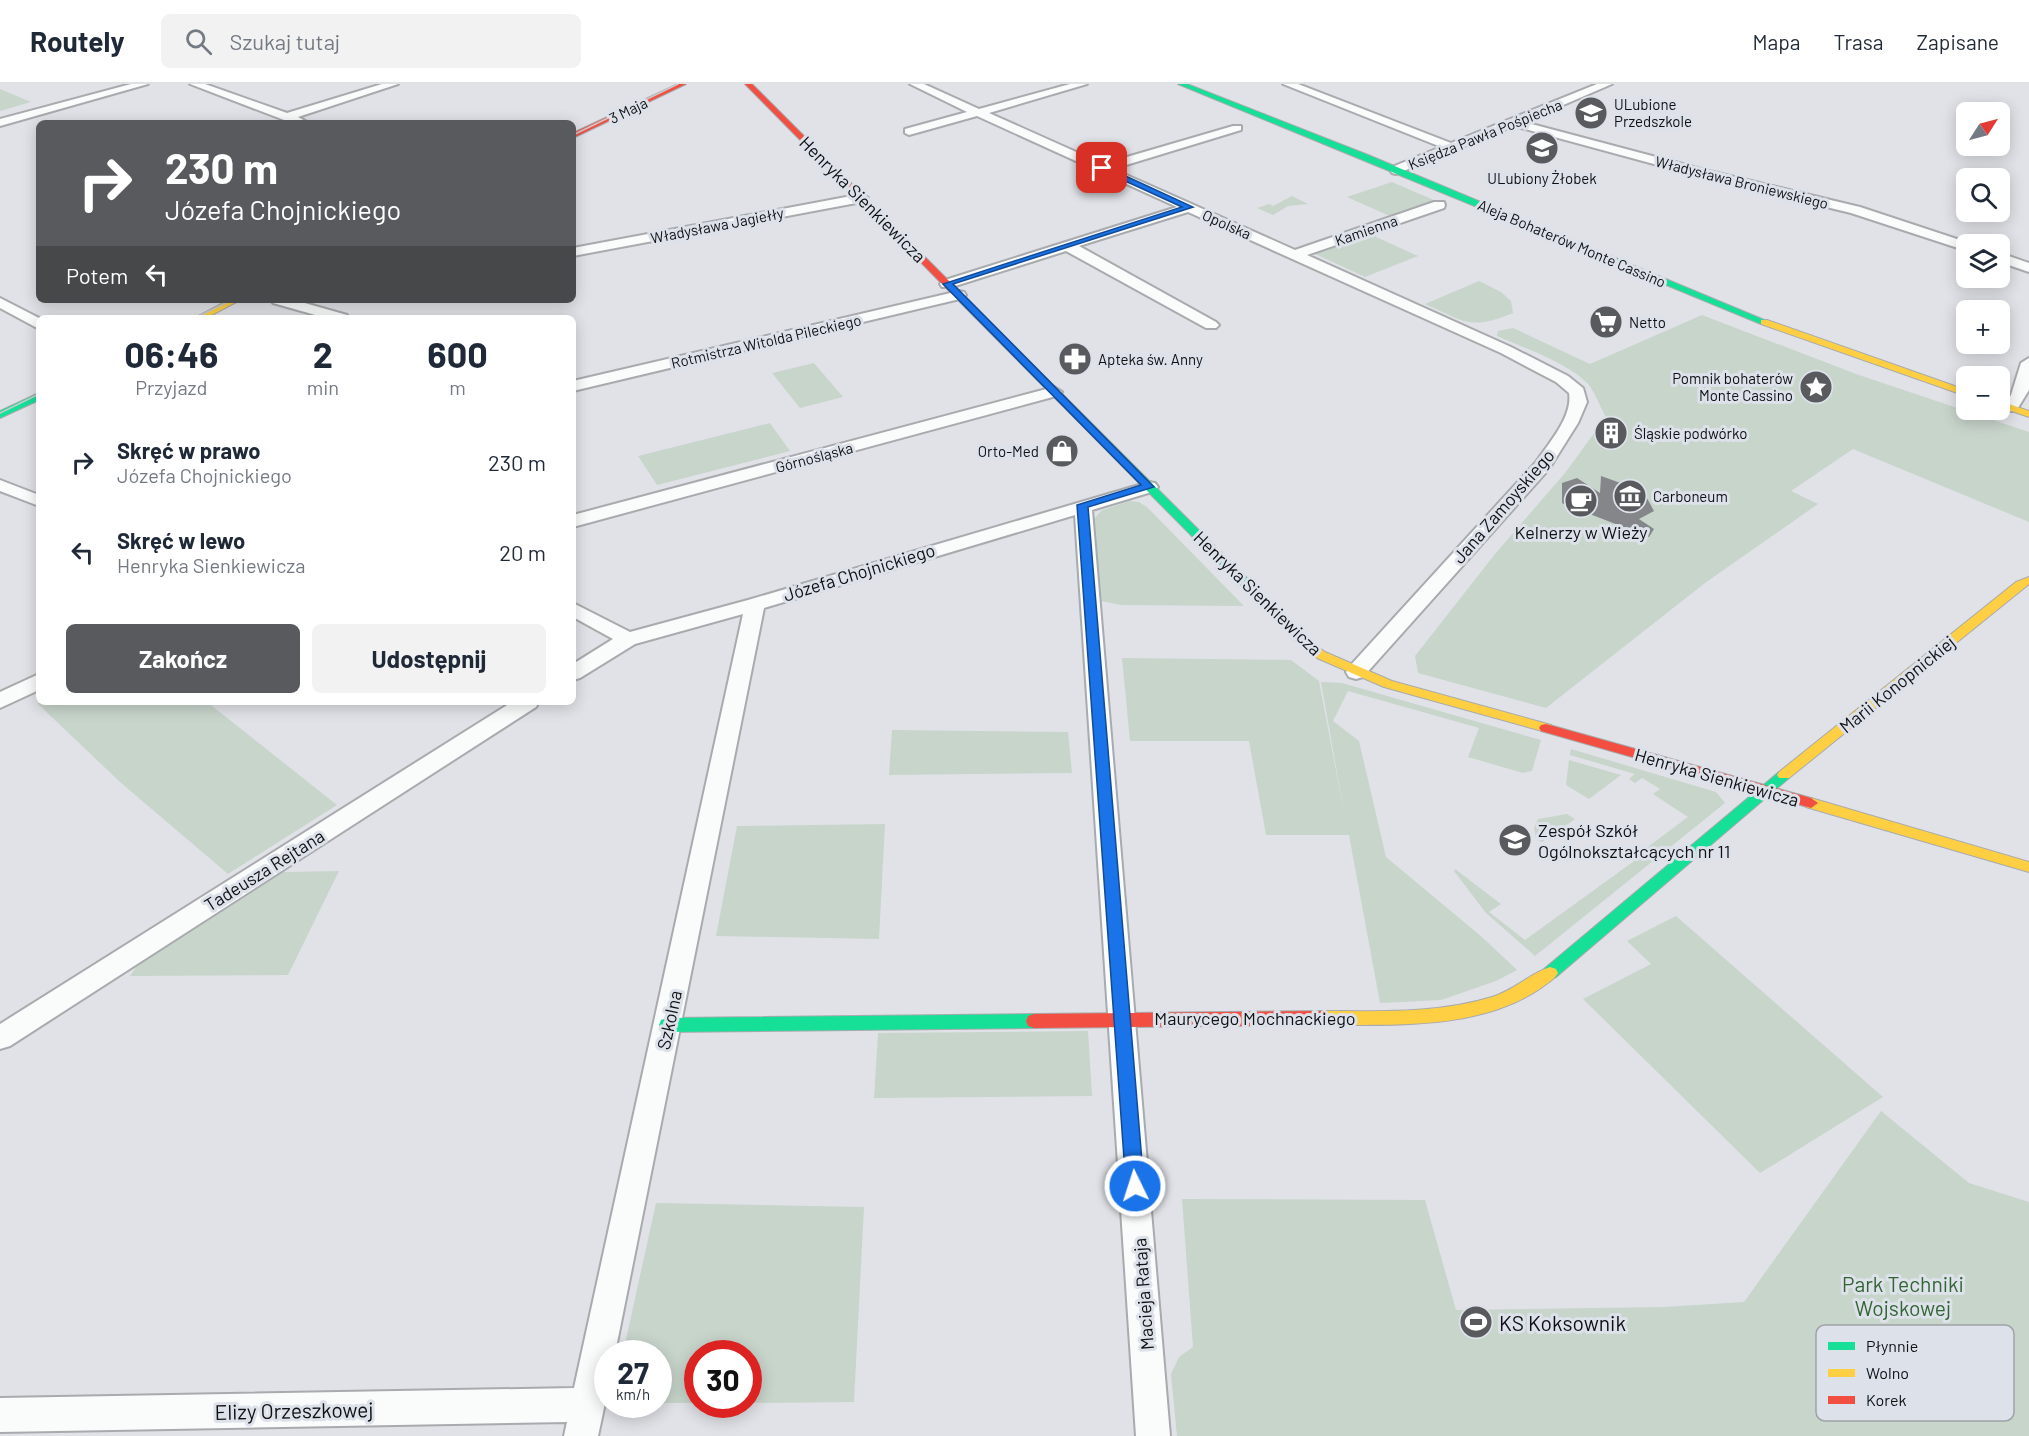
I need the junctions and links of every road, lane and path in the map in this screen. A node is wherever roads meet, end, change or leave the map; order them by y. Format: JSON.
{"nodes":[{"id":1,"x":143,"y":84,"type":"edge"},
{"id":2,"x":195,"y":84,"type":"edge"},
{"id":3,"x":393,"y":84,"type":"edge"},
{"id":4,"x":682,"y":84,"type":"edge"},
{"id":5,"x":748,"y":84,"type":"edge"},
{"id":6,"x":915,"y":84,"type":"edge"},
{"id":7,"x":1082,"y":84,"type":"edge"},
{"id":8,"x":1180,"y":84,"type":"edge"},
{"id":9,"x":1288,"y":84,"type":"edge"},
{"id":10,"x":1608,"y":84,"type":"edge"},
{"id":11,"x":977,"y":112,"type":"junction"},
{"id":12,"x":287,"y":117,"type":"junction"},
{"id":13,"x":295,"y":120,"type":"edge"},
{"id":14,"x":0,"y":123,"type":"edge"},
{"id":15,"x":1515,"y":123,"type":"junction"},
{"id":16,"x":1238,"y":128,"type":"dead end"},
{"id":17,"x":909,"y":131,"type":"dead end"},
{"id":18,"x":576,"y":135,"type":"edge"},
{"id":19,"x":1453,"y":148,"type":"junction"},
{"id":20,"x":1102,"y":168,"type":"junction"},
{"id":21,"x":1396,"y":170,"type":"junction"},
{"id":22,"x":862,"y":198,"type":"junction"},
{"id":23,"x":1439,"y":205,"type":"dead end"},
{"id":24,"x":1189,"y":207,"type":"junction"},
{"id":25,"x":1956,"y":243,"type":"edge"},
{"id":26,"x":1068,"y":246,"type":"junction"},
{"id":27,"x":576,"y":251,"type":"edge"},
{"id":28,"x":1294,"y":255,"type":"junction"},
{"id":29,"x":2010,"y":261,"type":"edge"},
{"id":30,"x":2029,"y":268,"type":"edge"},
{"id":31,"x":947,"y":284,"type":"junction"},
{"id":32,"x":959,"y":295,"type":"junction"},
{"id":33,"x":0,"y":302,"type":"edge"},
{"id":34,"x":230,"y":303,"type":"edge"},
{"id":35,"x":289,"y":303,"type":"edge"},
{"id":36,"x":205,"y":315,"type":"edge"},
{"id":37,"x":331,"y":315,"type":"edge"},
{"id":38,"x":36,"y":322,"type":"edge"},
{"id":39,"x":1211,"y":326,"type":"dead end"},
{"id":40,"x":1506,"y":350,"type":"joint"},
{"id":41,"x":2029,"y":363,"type":"edge"},
{"id":42,"x":576,"y":385,"type":"edge"},
{"id":43,"x":1956,"y":389,"type":"edge"},
{"id":44,"x":1054,"y":392,"type":"junction"},
{"id":45,"x":36,"y":397,"type":"edge"},
{"id":46,"x":2010,"y":402,"type":"edge"},
{"id":47,"x":2010,"y":408,"type":"edge"},
{"id":48,"x":2029,"y":414,"type":"edge"},
{"id":49,"x":0,"y":415,"type":"edge"},
{"id":50,"x":0,"y":485,"type":"edge"},
{"id":51,"x":1149,"y":487,"type":"junction"},
{"id":52,"x":36,"y":500,"type":"edge"},
{"id":53,"x":1083,"y":505,"type":"junction"},
{"id":54,"x":576,"y":520,"type":"edge"},
{"id":55,"x":2029,"y":580,"type":"edge"},
{"id":56,"x":755,"y":604,"type":"junction"},
{"id":57,"x":576,"y":611,"type":"edge"},
{"id":58,"x":628,"y":639,"type":"junction"},
{"id":59,"x":576,"y":671,"type":"edge"},
{"id":60,"x":1356,"y":672,"type":"junction"},
{"id":61,"x":36,"y":683,"type":"edge"},
{"id":62,"x":0,"y":701,"type":"edge"},
{"id":63,"x":523,"y":705,"type":"edge"},
{"id":64,"x":1766,"y":790,"type":"junction"},
{"id":65,"x":2029,"y":867,"type":"edge"},
{"id":66,"x":1123,"y":1019,"type":"junction"},
{"id":67,"x":668,"y":1025,"type":"junction"},
{"id":68,"x":0,"y":1038,"type":"edge"},
{"id":69,"x":0,"y":1415,"type":"edge"},
{"id":70,"x":585,"y":1421,"type":"edge"},
{"id":71,"x":1153,"y":1436,"type":"edge"}],
"edges":[{"from":1,"to":14,"type":"street"},
{"from":2,"to":12,"type":"street"},
{"from":3,"to":12,"type":"street"},
{"from":4,"to":18,"type":"street","name":"3 Maja"},
{"from":5,"to":22,"type":"street","name":"Henryka Sienkiewicza"},
{"from":6,"to":11,"type":"street","name":"Opolska"},
{"from":7,"to":11,"type":"street"},
{"from":8,"to":21,"type":"street","name":"Aleja Bohaterów Monte Cassino"},
{"from":9,"to":19,"type":"street"},
{"from":10,"to":15,"type":"street","name":"Księdza Pawła Pośpiecha"},
{"from":11,"to":17,"type":"street"},
{"from":11,"to":20,"type":"street","name":"Opolska"},
{"from":12,"to":13,"type":"street"},
{"from":15,"to":19,"type":"street","name":"Księdza Pawła Pośpiecha"},
{"from":15,"to":25,"type":"street","name":"Władysława Broniewskiego"},
{"from":16,"to":20,"type":"street"},
{"from":19,"to":21,"type":"street","name":"Księdza Pawła Pośpiecha"},
{"from":20,"to":24,"type":"street","name":"Opolska"},
{"from":21,"to":43,"type":"street","name":"Aleja Bohaterów Monte Cassino"},
{"from":22,"to":27,"type":"street","name":"Władysława Jagiełły"},
{"from":22,"to":31,"type":"street","name":"Henryka Sienkiewicza"},
{"from":23,"to":28,"type":"street","name":"Kamienna"},
{"from":24,"to":26,"type":"street"},
{"from":24,"to":28,"type":"street","name":"Opolska"},
{"from":26,"to":31,"type":"street"},
{"from":26,"to":39,"type":"street"},
{"from":28,"to":40,"type":"street","name":"Opolska"},
{"from":29,"to":30,"type":"street"},
{"from":31,"to":32,"type":"street","name":"Henryka Sienkiewicza"},
{"from":32,"to":42,"type":"street","name":"Rotmistrza Witolda Pileckiego"},
{"from":32,"to":44,"type":"street","name":"Henryka Sienkiewicza"},
{"from":33,"to":38,"type":"street"},
{"from":34,"to":36,"type":"street"},
{"from":35,"to":37,"type":"street"},
{"from":40,"to":60,"type":"street","name":"Jana Zamoyskiego"},
{"from":41,"to":46,"type":"street"},
{"from":44,"to":51,"type":"street","name":"Henryka Sienkiewicza"},
{"from":44,"to":54,"type":"street","name":"Górnośląska"},
{"from":45,"to":49,"type":"street"},
{"from":47,"to":48,"type":"street"},
{"from":50,"to":52,"type":"street"},
{"from":51,"to":53,"type":"street","name":"Józefa Chojnickiego"},
{"from":51,"to":60,"type":"street","name":"Henryka Sienkiewicza"},
{"from":53,"to":56,"type":"street","name":"Józefa Chojnickiego"},
{"from":53,"to":66,"type":"street","name":"Macieja Rataja"},
{"from":55,"to":64,"type":"street","name":"Marii Konopnickiej"},
{"from":56,"to":58,"type":"street","name":"Józefa Chojnickiego"},
{"from":56,"to":67,"type":"street","name":"Szkolna"},
{"from":57,"to":58,"type":"street"},
{"from":58,"to":59,"type":"street"},
{"from":60,"to":64,"type":"street","name":"Henryka Sienkiewicza"},
{"from":61,"to":62,"type":"street"},
{"from":63,"to":68,"type":"street","name":"Tadeusza Rejtana"},
{"from":64,"to":65,"type":"street","name":"Henryka Sienkiewicza"},
{"from":64,"to":66,"type":"street","name":"Maurycego Mochnackiego"},
{"from":66,"to":67,"type":"street","name":"Maurycego Mochnackiego"},
{"from":66,"to":71,"type":"street","name":"Macieja Rataja"},
{"from":67,"to":70,"type":"street","name":"Szkolna"},
{"from":69,"to":70,"type":"street","name":"Elizy Orzeszkowej"}]}
